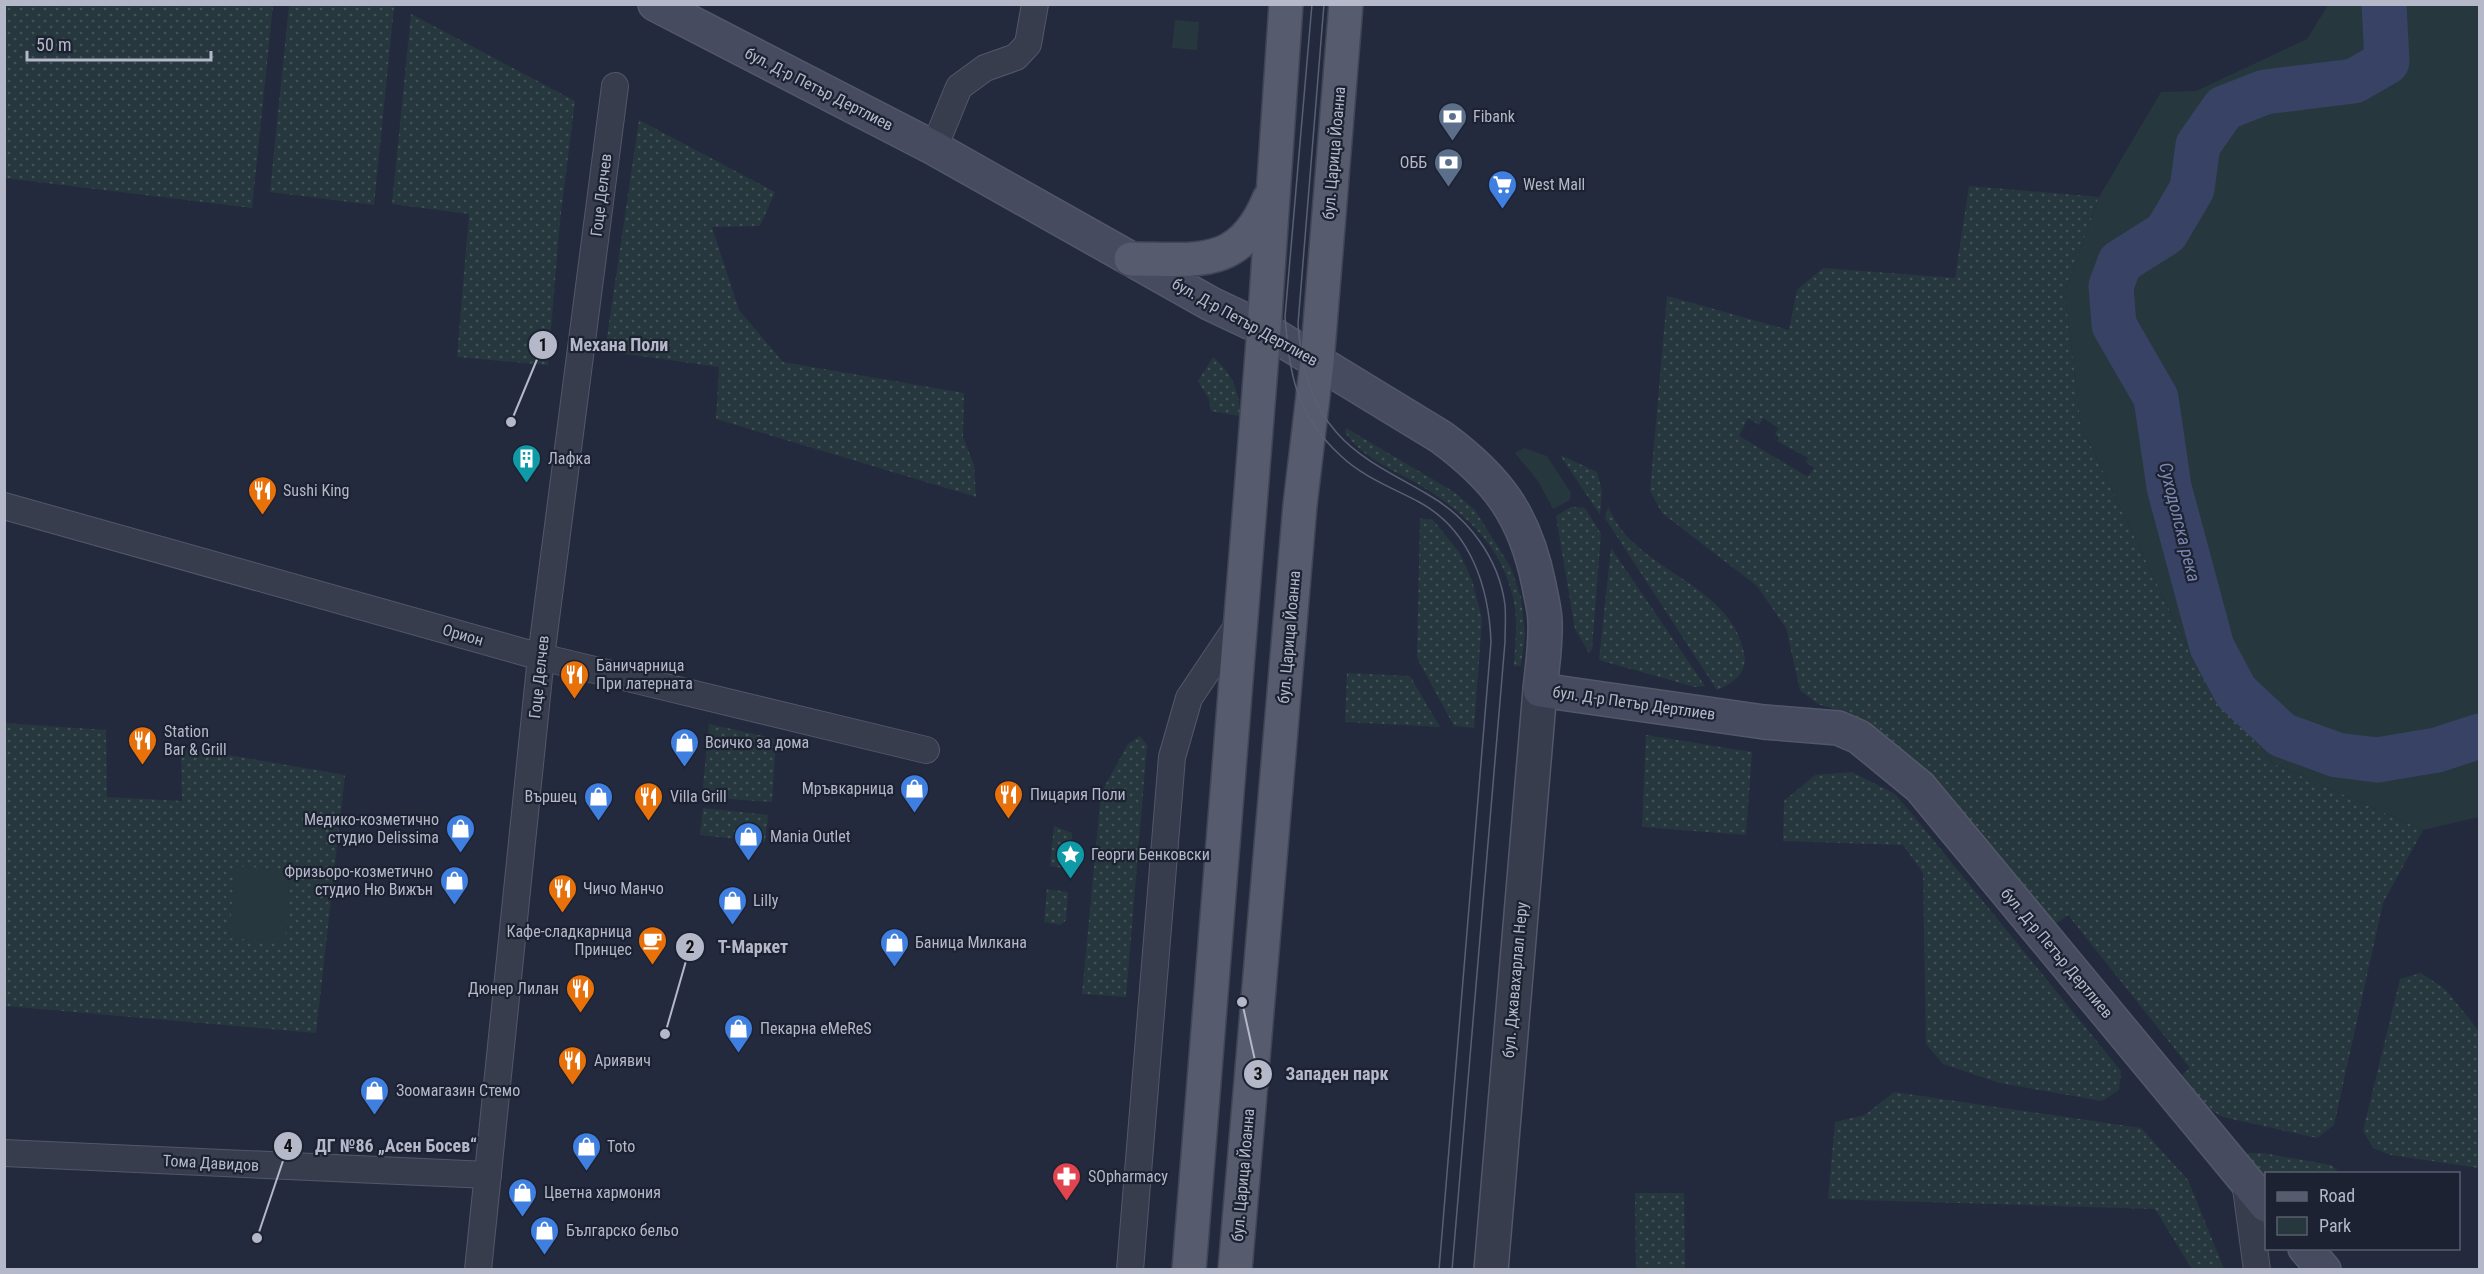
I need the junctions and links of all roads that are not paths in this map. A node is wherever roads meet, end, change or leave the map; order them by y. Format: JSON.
{"nodes":[{"id":1,"x":655,"y":4,"type":"edge"},
{"id":2,"x":1035,"y":4,"type":"edge"},
{"id":3,"x":1286,"y":4,"type":"edge"},
{"id":4,"x":1346,"y":4,"type":"edge"},
{"id":5,"x":615,"y":86,"type":"dead end"},
{"id":6,"x":934,"y":148,"type":"junction"},
{"id":7,"x":1273,"y":189,"type":"junction"},
{"id":8,"x":1131,"y":259,"type":"junction"},
{"id":9,"x":1264,"y":329,"type":"junction"},
{"id":10,"x":1317,"y":362,"type":"junction"},
{"id":11,"x":4,"y":506,"type":"edge"},
{"id":12,"x":1242,"y":619,"type":"junction"},
{"id":13,"x":541,"y":657,"type":"junction"},
{"id":14,"x":1540,"y":690,"type":"junction"},
{"id":15,"x":926,"y":750,"type":"dead end"},
{"id":16,"x":4,"y":1153,"type":"edge"},
{"id":17,"x":488,"y":1175,"type":"junction"},
{"id":18,"x":2245,"y":1180,"type":"junction"},
{"id":19,"x":2265,"y":1204,"type":"edge"},
{"id":20,"x":2307,"y":1250,"type":"edge"},
{"id":21,"x":478,"y":1269,"type":"edge"},
{"id":22,"x":1130,"y":1269,"type":"edge"},
{"id":23,"x":1189,"y":1269,"type":"edge"},
{"id":24,"x":1235,"y":1269,"type":"edge"},
{"id":25,"x":1491,"y":1269,"type":"edge"},
{"id":26,"x":2257,"y":1269,"type":"edge"},
{"id":27,"x":2324,"y":1269,"type":"edge"}],
"edges":[{"from":1,"to":6,"type":"main road","name":"бул. Д-р Петър Дертлиев"},
{"from":2,"to":6,"type":"street"},
{"from":3,"to":7,"type":"main road"},
{"from":4,"to":10,"type":"main road","name":"бул. Царица Йоанна"},
{"from":5,"to":13,"type":"street","name":"Гоце Делчев"},
{"from":6,"to":8,"type":"main road","name":"бул. Д-р Петър Дертлиев"},
{"from":7,"to":8,"type":"main road"},
{"from":7,"to":9,"type":"main road"},
{"from":8,"to":9,"type":"main road","name":"бул. Д-р Петър Дертлиев"},
{"from":9,"to":10,"type":"main road","name":"бул. Д-р Петър Дертлиев"},
{"from":9,"to":12,"type":"main road"},
{"from":10,"to":14,"type":"main road","name":"бул. Д-р Петър Дертлиев"},
{"from":10,"to":24,"type":"main road","name":"бул. Царица Йоанна"},
{"from":11,"to":13,"type":"street","name":"Орион"},
{"from":12,"to":22,"type":"street"},
{"from":12,"to":23,"type":"main road"},
{"from":13,"to":15,"type":"street","name":"Орион"},
{"from":13,"to":17,"type":"street","name":"Гоце Делчев"},
{"from":14,"to":18,"type":"main road","name":"бул. Д-р Петър Дертлиев"},
{"from":14,"to":25,"type":"street","name":"бул. Джавахарлал Неру"},
{"from":16,"to":17,"type":"street","name":"Тома Давидов"},
{"from":17,"to":21,"type":"street","name":"Гоце Делчев"},
{"from":18,"to":19,"type":"main road","name":"бул. Д-р Петър Дертлиев"},
{"from":18,"to":26,"type":"street"},
{"from":20,"to":27,"type":"main road"}]}
